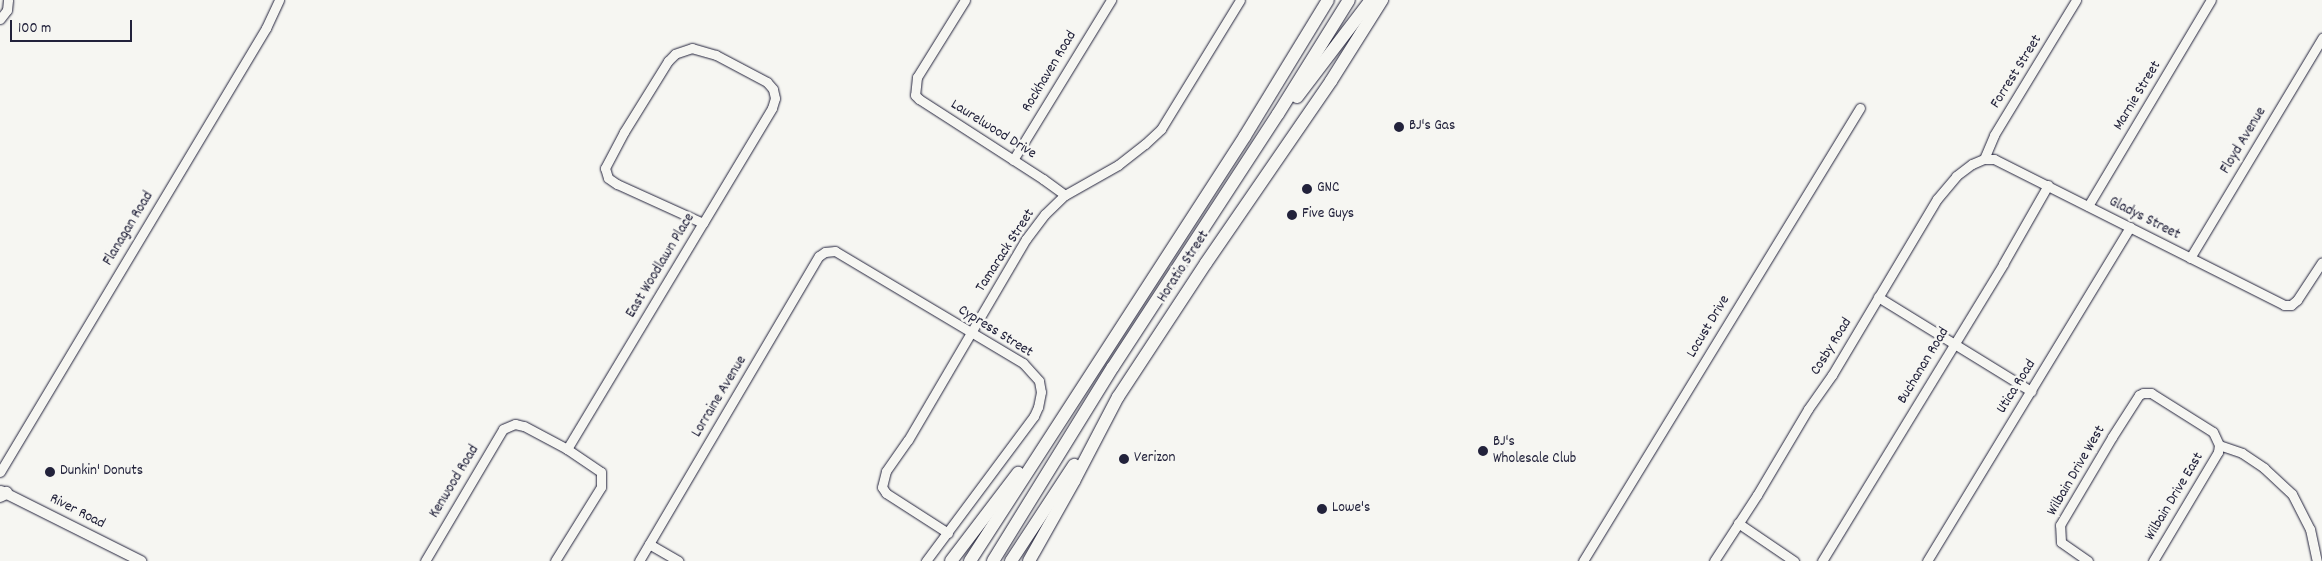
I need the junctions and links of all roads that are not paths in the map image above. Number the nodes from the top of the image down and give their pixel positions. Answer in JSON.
{"nodes":[{"id":1,"x":8,"y":0,"type":"edge"},
{"id":2,"x":279,"y":0,"type":"edge"},
{"id":3,"x":965,"y":0,"type":"edge"},
{"id":4,"x":1110,"y":0,"type":"edge"},
{"id":5,"x":1240,"y":0,"type":"edge"},
{"id":6,"x":1328,"y":0,"type":"edge"},
{"id":7,"x":1349,"y":0,"type":"edge"},
{"id":8,"x":1370,"y":0,"type":"edge"},
{"id":9,"x":1382,"y":0,"type":"edge"},
{"id":10,"x":2076,"y":0,"type":"edge"},
{"id":11,"x":2211,"y":0,"type":"edge"},
{"id":12,"x":0,"y":19,"type":"edge"},
{"id":13,"x":2322,"y":38,"type":"edge"},
{"id":14,"x":1860,"y":108,"type":"dead end"},
{"id":15,"x":1278,"y":114,"type":"junction"},
{"id":16,"x":1984,"y":159,"type":"junction"},
{"id":17,"x":1013,"y":160,"type":"junction"},
{"id":18,"x":2048,"y":185,"type":"junction"},
{"id":19,"x":1064,"y":195,"type":"junction"},
{"id":20,"x":2088,"y":206,"type":"junction"},
{"id":21,"x":703,"y":223,"type":"junction"},
{"id":22,"x":2130,"y":227,"type":"junction"},
{"id":23,"x":828,"y":251,"type":"joint"},
{"id":24,"x":2190,"y":258,"type":"junction"},
{"id":25,"x":2322,"y":262,"type":"edge"},
{"id":26,"x":1878,"y":297,"type":"junction"},
{"id":27,"x":971,"y":332,"type":"junction"},
{"id":28,"x":1954,"y":343,"type":"junction"},
{"id":29,"x":2031,"y":390,"type":"junction"},
{"id":30,"x":1060,"y":420,"type":"junction"},
{"id":31,"x":1099,"y":433,"type":"junction"},
{"id":32,"x":2219,"y":446,"type":"junction"},
{"id":33,"x":567,"y":449,"type":"junction"},
{"id":34,"x":0,"y":472,"type":"edge"},
{"id":35,"x":2,"y":493,"type":"edge"},
{"id":36,"x":1738,"y":524,"type":"junction"},
{"id":37,"x":948,"y":533,"type":"junction"},
{"id":38,"x":649,"y":544,"type":"junction"},
{"id":39,"x":141,"y":561,"type":"edge"},
{"id":40,"x":425,"y":561,"type":"edge"},
{"id":41,"x":555,"y":561,"type":"edge"},
{"id":42,"x":639,"y":561,"type":"edge"},
{"id":43,"x":678,"y":561,"type":"edge"},
{"id":44,"x":926,"y":561,"type":"edge"},
{"id":45,"x":952,"y":561,"type":"edge"},
{"id":46,"x":970,"y":561,"type":"edge"},
{"id":47,"x":993,"y":561,"type":"edge"},
{"id":48,"x":1012,"y":561,"type":"edge"},
{"id":49,"x":1029,"y":561,"type":"edge"},
{"id":50,"x":1582,"y":561,"type":"edge"},
{"id":51,"x":1714,"y":561,"type":"edge"},
{"id":52,"x":1794,"y":561,"type":"edge"},
{"id":53,"x":1822,"y":561,"type":"edge"},
{"id":54,"x":1927,"y":561,"type":"edge"},
{"id":55,"x":2088,"y":561,"type":"edge"},
{"id":56,"x":2153,"y":561,"type":"edge"},
{"id":57,"x":2317,"y":561,"type":"edge"}],
"edges":[{"from":1,"to":12,"type":"street"},
{"from":2,"to":34,"type":"street","name":"Flanagan Road"},
{"from":3,"to":17,"type":"street","name":"Laurelwood Drive"},
{"from":4,"to":17,"type":"street","name":"Rockhaven Road"},
{"from":5,"to":19,"type":"street","name":"Tamarack Street"},
{"from":6,"to":30,"type":"highway"},
{"from":7,"to":15,"type":"highway"},
{"from":8,"to":15,"type":"highway"},
{"from":9,"to":31,"type":"highway","name":"Horatio Street"},
{"from":10,"to":16,"type":"street","name":"Forrest Street"},
{"from":11,"to":20,"type":"street","name":"Marnie Street"},
{"from":13,"to":24,"type":"street","name":"Floyd Avenue"},
{"from":14,"to":50,"type":"street","name":"Locust Drive"},
{"from":15,"to":47,"type":"highway"},
{"from":16,"to":18,"type":"street","name":"Gladys Street"},
{"from":16,"to":26,"type":"street","name":"Cosby Road"},
{"from":17,"to":19,"type":"street","name":"Laurelwood Drive"},
{"from":18,"to":20,"type":"street","name":"Gladys Street"},
{"from":18,"to":28,"type":"street","name":"Buchanan Road"},
{"from":19,"to":27,"type":"street","name":"Tamarack Street"},
{"from":20,"to":22,"type":"street","name":"Gladys Street"},
{"from":21,"to":21,"type":"street","name":"East Woodlawn Place"},
{"from":21,"to":33,"type":"street","name":"East Woodlawn Place"},
{"from":22,"to":24,"type":"street","name":"Gladys Street"},
{"from":22,"to":29,"type":"street","name":"Utica Road"},
{"from":23,"to":27,"type":"street","name":"Cypress Street"},
{"from":23,"to":38,"type":"street","name":"Lorraine Avenue"},
{"from":24,"to":25,"type":"street","name":"Gladys Street"},
{"from":26,"to":28,"type":"street"},
{"from":26,"to":36,"type":"street","name":"Cosby Road"},
{"from":27,"to":37,"type":"street","name":"Tamarack Street"},
{"from":27,"to":37,"type":"street","name":"Cypress Street"},
{"from":28,"to":29,"type":"street"},
{"from":28,"to":53,"type":"street","name":"Buchanan Road"},
{"from":29,"to":54,"type":"street","name":"Utica Road"},
{"from":30,"to":45,"type":"highway"},
{"from":30,"to":46,"type":"highway"},
{"from":31,"to":48,"type":"highway"},
{"from":31,"to":49,"type":"highway","name":"Horatio Street"},
{"from":32,"to":55,"type":"street","name":"Wilbain Drive West"},
{"from":32,"to":56,"type":"street","name":"Wilbain Drive East"},
{"from":32,"to":57,"type":"street"},
{"from":33,"to":40,"type":"street","name":"Kenwood Road"},
{"from":33,"to":41,"type":"street"},
{"from":35,"to":39,"type":"main road","name":"River Road"},
{"from":36,"to":51,"type":"street","name":"Cosby Road"},
{"from":36,"to":52,"type":"street"},
{"from":37,"to":44,"type":"street","name":"Cypress Street"},
{"from":38,"to":42,"type":"street","name":"Lorraine Avenue"},
{"from":38,"to":43,"type":"street"}]}
